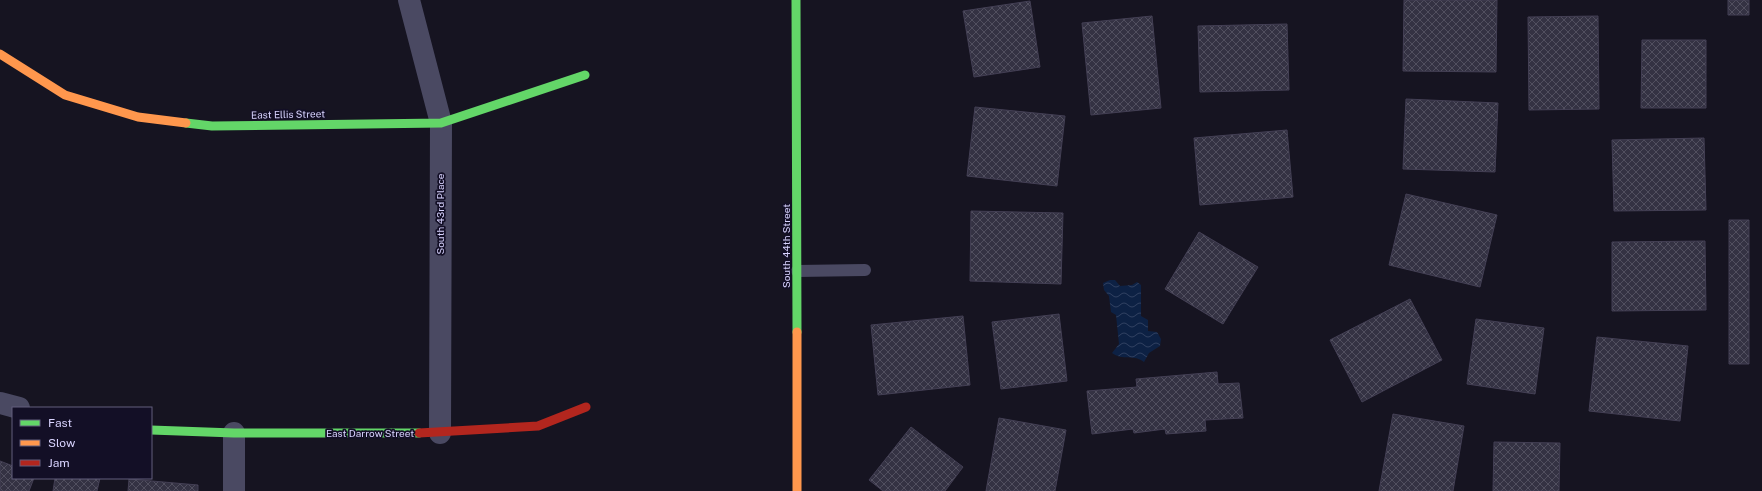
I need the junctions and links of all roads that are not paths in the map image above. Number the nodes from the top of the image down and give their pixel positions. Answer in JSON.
{"nodes":[{"id":1,"x":408,"y":0,"type":"edge"},
{"id":2,"x":796,"y":0,"type":"edge"},
{"id":3,"x":0,"y":54,"type":"edge"},
{"id":4,"x":585,"y":75,"type":"dead end"},
{"id":5,"x":441,"y":123,"type":"junction"},
{"id":6,"x":864,"y":270,"type":"dead end"},
{"id":7,"x":797,"y":271,"type":"junction"},
{"id":8,"x":0,"y":403,"type":"edge"},
{"id":9,"x":15,"y":407,"type":"edge"},
{"id":10,"x":586,"y":407,"type":"dead end"},
{"id":11,"x":152,"y":430,"type":"edge"},
{"id":12,"x":234,"y":433,"type":"junction"},
{"id":13,"x":440,"y":433,"type":"junction"},
{"id":14,"x":234,"y":491,"type":"edge"},
{"id":15,"x":797,"y":491,"type":"edge"}],
"edges":[{"from":1,"to":5,"type":"street","name":"South 43rd Place"},
{"from":2,"to":7,"type":"street","name":"South 44th Street"},
{"from":3,"to":5,"type":"street","name":"East Ellis Street"},
{"from":4,"to":5,"type":"street","name":"East Ellis Street"},
{"from":5,"to":13,"type":"street","name":"South 43rd Place"},
{"from":6,"to":7,"type":"lane"},
{"from":7,"to":15,"type":"street","name":"South 44th Street"},
{"from":8,"to":9,"type":"street"},
{"from":10,"to":13,"type":"street","name":"East Darrow Street"},
{"from":11,"to":12,"type":"street","name":"East Darrow Street"},
{"from":12,"to":13,"type":"street","name":"East Darrow Street"},
{"from":12,"to":14,"type":"street"}]}
